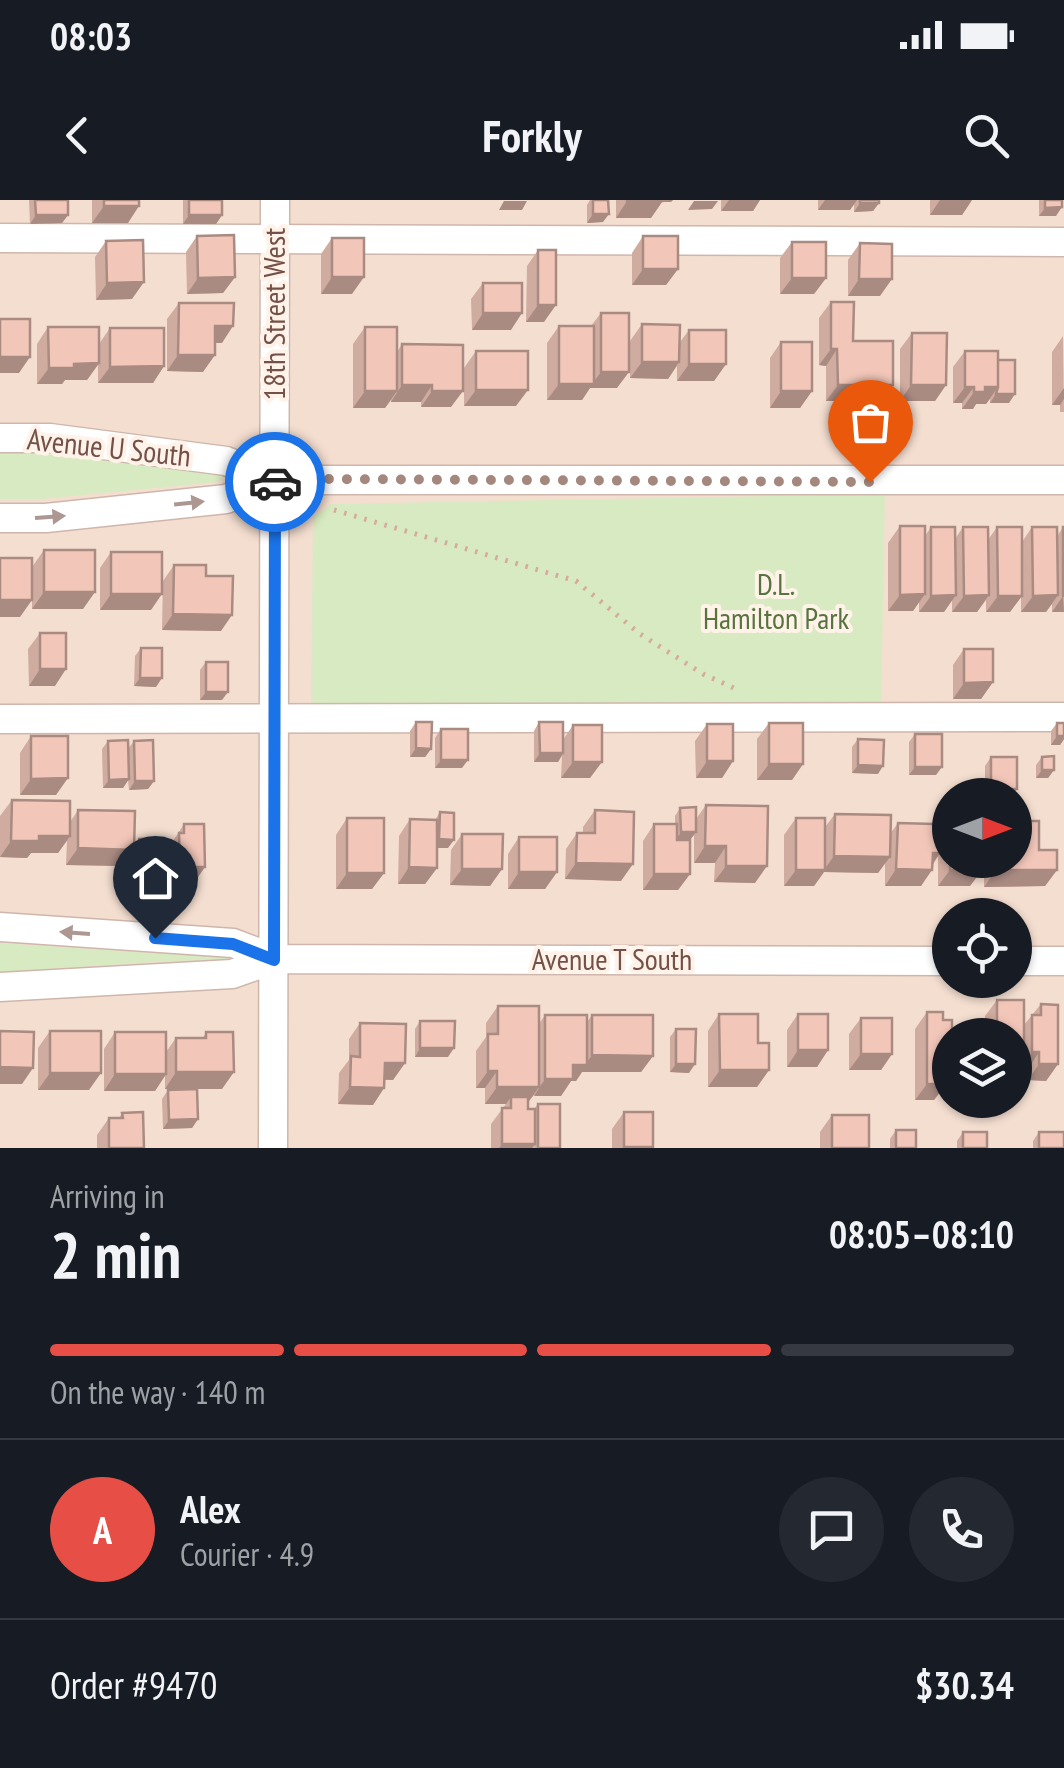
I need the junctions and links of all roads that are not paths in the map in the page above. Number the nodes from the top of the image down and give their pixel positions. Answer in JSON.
{"nodes":[{"id":1,"x":274,"y":200,"type":"edge"},
{"id":2,"x":0,"y":238,"type":"edge"},
{"id":3,"x":274,"y":239,"type":"junction"},
{"id":4,"x":1064,"y":242,"type":"edge"},
{"id":5,"x":0,"y":438,"type":"edge"},
{"id":6,"x":274,"y":480,"type":"junction"},
{"id":7,"x":1064,"y":480,"type":"edge"},
{"id":8,"x":0,"y":518,"type":"edge"},
{"id":9,"x":1064,"y":717,"type":"edge"},
{"id":10,"x":0,"y":719,"type":"edge"},
{"id":11,"x":275,"y":719,"type":"junction"},
{"id":12,"x":0,"y":928,"type":"edge"},
{"id":13,"x":274,"y":960,"type":"junction"},
{"id":14,"x":932,"y":961,"type":"edge"},
{"id":15,"x":1032,"y":961,"type":"edge"},
{"id":16,"x":1064,"y":961,"type":"edge"},
{"id":17,"x":0,"y":988,"type":"edge"},
{"id":18,"x":272,"y":1148,"type":"edge"}],
"edges":[{"from":1,"to":3,"type":"street","name":"18th Street West"},
{"from":2,"to":3,"type":"street"},
{"from":3,"to":4,"type":"street"},
{"from":3,"to":6,"type":"street","name":"18th Street West"},
{"from":5,"to":6,"type":"street","name":"Avenue U South"},
{"from":6,"to":7,"type":"street","name":"Avenue U South"},
{"from":8,"to":6,"type":"street","name":"Avenue U South","one_way":true},
{"from":6,"to":11,"type":"street","name":"18th Street West"},
{"from":9,"to":11,"type":"street"},
{"from":10,"to":11,"type":"street"},
{"from":11,"to":13,"type":"street","name":"18th Street West"},
{"from":13,"to":12,"type":"street","name":"Avenue T South","one_way":true},
{"from":13,"to":14,"type":"street","name":"Avenue T South"},
{"from":13,"to":17,"type":"street","name":"Avenue T South"},
{"from":13,"to":18,"type":"street","name":"18th Street West"},
{"from":15,"to":16,"type":"street"}]}
